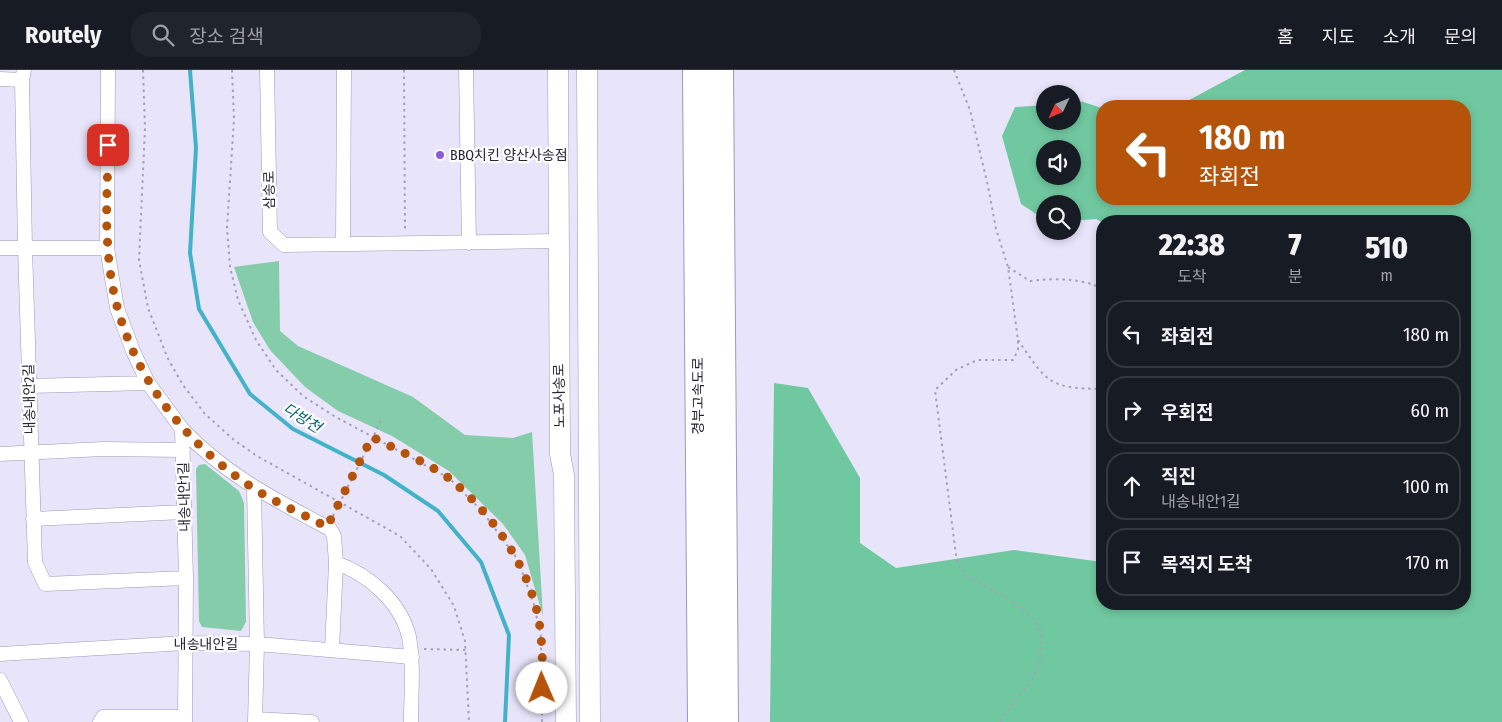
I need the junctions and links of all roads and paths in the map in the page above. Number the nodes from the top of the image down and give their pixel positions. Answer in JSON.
{"nodes":[{"id":1,"x":108,"y":70,"type":"edge"},
{"id":2,"x":143,"y":70,"type":"edge"},
{"id":3,"x":232,"y":70,"type":"edge"},
{"id":4,"x":267,"y":70,"type":"edge"},
{"id":5,"x":344,"y":70,"type":"edge"},
{"id":6,"x":404,"y":70,"type":"edge"},
{"id":7,"x":466,"y":70,"type":"edge"},
{"id":8,"x":558,"y":70,"type":"edge"},
{"id":9,"x":586,"y":70,"type":"edge"},
{"id":10,"x":696,"y":70,"type":"edge"},
{"id":11,"x":720,"y":70,"type":"edge"},
{"id":12,"x":954,"y":70,"type":"edge"},
{"id":13,"x":23,"y":75,"type":"edge"},
{"id":14,"x":0,"y":79,"type":"edge"},
{"id":15,"x":557,"y":242,"type":"junction"},
{"id":16,"x":469,"y":243,"type":"junction"},
{"id":17,"x":343,"y":244,"type":"junction"},
{"id":18,"x":405,"y":244,"type":"junction"},
{"id":19,"x":0,"y":248,"type":"edge"},
{"id":20,"x":24,"y":248,"type":"junction"},
{"id":21,"x":108,"y":248,"type":"junction"},
{"id":22,"x":1008,"y":267,"type":"junction"},
{"id":23,"x":1096,"y":285,"type":"edge"},
{"id":24,"x":1018,"y":340,"type":"junction"},
{"id":25,"x":148,"y":383,"type":"junction"},
{"id":26,"x":29,"y":386,"type":"junction"},
{"id":27,"x":1096,"y":389,"type":"edge"},
{"id":28,"x":380,"y":421,"type":"dead end"},
{"id":29,"x":182,"y":429,"type":"junction"},
{"id":30,"x":372,"y":437,"type":"junction"},
{"id":31,"x":183,"y":450,"type":"junction"},
{"id":32,"x":30,"y":452,"type":"junction"},
{"id":33,"x":0,"y":454,"type":"edge"},
{"id":34,"x":254,"y":488,"type":"junction"},
{"id":35,"x":340,"y":502,"type":"junction"},
{"id":36,"x":184,"y":512,"type":"junction"},
{"id":37,"x":33,"y":519,"type":"junction"},
{"id":38,"x":327,"y":527,"type":"junction"},
{"id":39,"x":336,"y":563,"type":"junction"},
{"id":40,"x":186,"y":578,"type":"junction"},
{"id":41,"x":185,"y":643,"type":"junction"},
{"id":42,"x":257,"y":644,"type":"junction"},
{"id":43,"x":332,"y":650,"type":"junction"},
{"id":44,"x":467,"y":650,"type":"junction"},
{"id":45,"x":411,"y":653,"type":"junction"},
{"id":46,"x":0,"y":654,"type":"edge"},
{"id":47,"x":0,"y":680,"type":"edge"},
{"id":48,"x":185,"y":720,"type":"edge"},
{"id":49,"x":255,"y":720,"type":"edge"},
{"id":50,"x":21,"y":722,"type":"edge"},
{"id":51,"x":100,"y":722,"type":"edge"},
{"id":52,"x":312,"y":722,"type":"edge"},
{"id":53,"x":411,"y":722,"type":"edge"},
{"id":54,"x":469,"y":722,"type":"edge"},
{"id":55,"x":542,"y":722,"type":"edge"},
{"id":56,"x":566,"y":722,"type":"edge"},
{"id":57,"x":590,"y":722,"type":"edge"},
{"id":58,"x":701,"y":722,"type":"edge"},
{"id":59,"x":725,"y":722,"type":"edge"},
{"id":60,"x":1002,"y":722,"type":"edge"}],
"edges":[{"from":1,"to":21,"type":"street"},
{"from":2,"to":35,"type":"path"},
{"from":3,"to":30,"type":"path"},
{"from":4,"to":17,"type":"street","name":"삼송로"},
{"from":5,"to":17,"type":"street"},
{"from":6,"to":18,"type":"path"},
{"from":7,"to":16,"type":"street"},
{"from":8,"to":15,"type":"main road","name":"노포사송로"},
{"from":9,"to":57,"type":"main road"},
{"from":10,"to":58,"type":"highway","name":"경부고속도로"},
{"from":11,"to":59,"type":"highway","name":"경부고속도로"},
{"from":12,"to":22,"type":"path"},
{"from":13,"to":14,"type":"street"},
{"from":13,"to":20,"type":"street","name":"내송내안2길"},
{"from":15,"to":16,"type":"street","name":"삼송로"},
{"from":15,"to":56,"type":"main road","name":"노포사송로"},
{"from":16,"to":18,"type":"street","name":"삼송로"},
{"from":17,"to":18,"type":"street","name":"삼송로"},
{"from":19,"to":20,"type":"street"},
{"from":20,"to":21,"type":"street"},
{"from":20,"to":26,"type":"street","name":"내송내안2길"},
{"from":21,"to":25,"type":"street"},
{"from":22,"to":23,"type":"path"},
{"from":22,"to":24,"type":"path"},
{"from":24,"to":27,"type":"path"},
{"from":24,"to":60,"type":"path"},
{"from":25,"to":26,"type":"street"},
{"from":25,"to":29,"type":"street"},
{"from":26,"to":32,"type":"street","name":"내송내안2길"},
{"from":28,"to":30,"type":"path"},
{"from":29,"to":31,"type":"street","name":"내송내안1길"},
{"from":29,"to":34,"type":"street"},
{"from":30,"to":35,"type":"path"},
{"from":30,"to":55,"type":"path"},
{"from":31,"to":32,"type":"street"},
{"from":31,"to":36,"type":"street","name":"내송내안1길"},
{"from":32,"to":33,"type":"street"},
{"from":32,"to":37,"type":"street","name":"내송내안2길"},
{"from":34,"to":38,"type":"street"},
{"from":34,"to":42,"type":"street"},
{"from":35,"to":38,"type":"path"},
{"from":35,"to":44,"type":"path"},
{"from":36,"to":37,"type":"street"},
{"from":36,"to":40,"type":"street","name":"내송내안1길"},
{"from":37,"to":40,"type":"street","name":"내송내안2길"},
{"from":38,"to":39,"type":"street"},
{"from":39,"to":43,"type":"street"},
{"from":39,"to":45,"type":"street"},
{"from":40,"to":41,"type":"street","name":"내송내안1길"},
{"from":41,"to":42,"type":"street","name":"내송내안길"},
{"from":41,"to":46,"type":"street","name":"내송내안길"},
{"from":41,"to":48,"type":"street","name":"내송내안1길"},
{"from":42,"to":43,"type":"street","name":"내송내안길"},
{"from":42,"to":49,"type":"street"},
{"from":43,"to":45,"type":"street","name":"내송내안길"},
{"from":44,"to":45,"type":"path"},
{"from":44,"to":54,"type":"path"},
{"from":45,"to":53,"type":"street"},
{"from":47,"to":50,"type":"street"},
{"from":48,"to":51,"type":"street"},
{"from":49,"to":52,"type":"street"}]}
